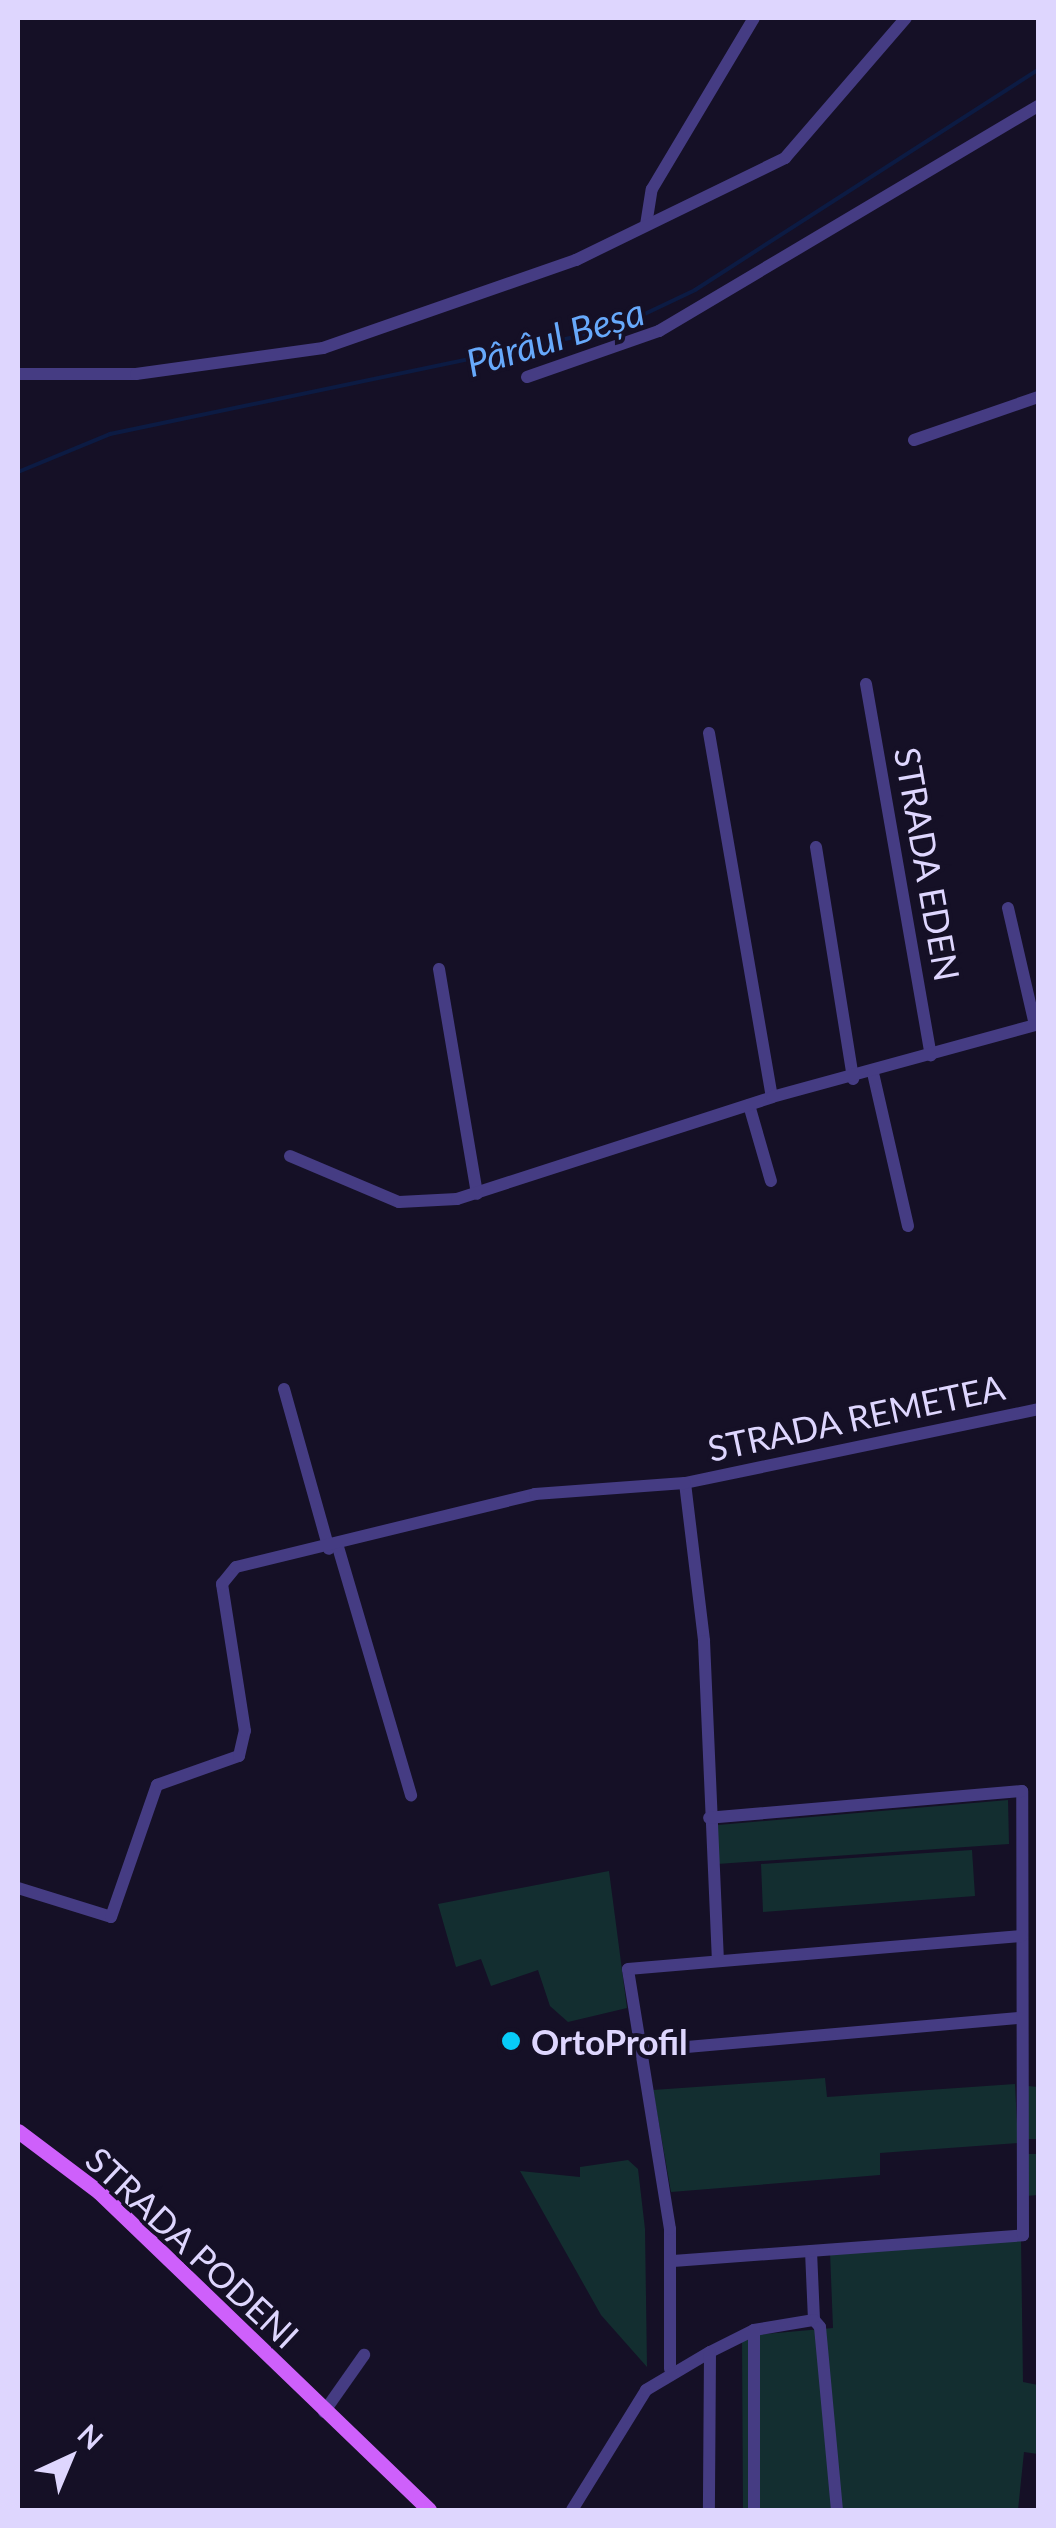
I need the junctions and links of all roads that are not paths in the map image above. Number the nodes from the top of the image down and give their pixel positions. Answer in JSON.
{"nodes":[{"id":1,"x":754,"y":18,"type":"edge"},
{"id":2,"x":906,"y":18,"type":"edge"},
{"id":3,"x":1038,"y":106,"type":"edge"},
{"id":4,"x":646,"y":225,"type":"junction"},
{"id":5,"x":18,"y":374,"type":"edge"},
{"id":6,"x":526,"y":377,"type":"dead end"},
{"id":7,"x":1038,"y":397,"type":"edge"},
{"id":8,"x":914,"y":440,"type":"dead end"},
{"id":9,"x":866,"y":684,"type":"dead end"},
{"id":10,"x":709,"y":733,"type":"dead end"},
{"id":11,"x":816,"y":847,"type":"dead end"},
{"id":12,"x":1008,"y":908,"type":"dead end"},
{"id":13,"x":439,"y":969,"type":"dead end"},
{"id":14,"x":1037,"y":1024,"type":"edge"},
{"id":15,"x":931,"y":1055,"type":"junction"},
{"id":16,"x":873,"y":1072,"type":"junction"},
{"id":17,"x":853,"y":1078,"type":"junction"},
{"id":18,"x":772,"y":1097,"type":"junction"},
{"id":19,"x":749,"y":1104,"type":"junction"},
{"id":20,"x":290,"y":1156,"type":"dead end"},
{"id":21,"x":772,"y":1181,"type":"dead end"},
{"id":22,"x":477,"y":1194,"type":"junction"},
{"id":23,"x":908,"y":1226,"type":"dead end"},
{"id":24,"x":284,"y":1389,"type":"dead end"},
{"id":25,"x":1038,"y":1409,"type":"edge"},
{"id":26,"x":685,"y":1483,"type":"junction"},
{"id":27,"x":333,"y":1548,"type":"junction"},
{"id":28,"x":411,"y":1795,"type":"dead end"},
{"id":29,"x":709,"y":1818,"type":"junction"},
{"id":30,"x":18,"y":1888,"type":"edge"},
{"id":31,"x":1022,"y":1936,"type":"junction"},
{"id":32,"x":718,"y":1959,"type":"junction"},
{"id":33,"x":1022,"y":2018,"type":"junction"},
{"id":34,"x":641,"y":2051,"type":"junction"},
{"id":35,"x":18,"y":2130,"type":"edge"},
{"id":36,"x":1038,"y":2149,"type":"edge"},
{"id":37,"x":1022,"y":2150,"type":"junction"},
{"id":38,"x":812,"y":2251,"type":"junction"},
{"id":39,"x":673,"y":2261,"type":"junction"},
{"id":40,"x":814,"y":2320,"type":"junction"},
{"id":41,"x":754,"y":2330,"type":"junction"},
{"id":42,"x":710,"y":2352,"type":"junction"},
{"id":43,"x":364,"y":2354,"type":"dead end"},
{"id":44,"x":670,"y":2369,"type":"junction"},
{"id":45,"x":324,"y":2412,"type":"junction"},
{"id":46,"x":429,"y":2510,"type":"edge"},
{"id":47,"x":572,"y":2510,"type":"edge"},
{"id":48,"x":709,"y":2510,"type":"edge"},
{"id":49,"x":754,"y":2510,"type":"edge"},
{"id":50,"x":838,"y":2510,"type":"edge"}],
"edges":[{"from":1,"to":4,"type":"street"},
{"from":2,"to":4,"type":"street"},
{"from":3,"to":6,"type":"street"},
{"from":4,"to":5,"type":"street"},
{"from":7,"to":8,"type":"street"},
{"from":9,"to":15,"type":"street","name":"STRADA EDEN"},
{"from":10,"to":18,"type":"street"},
{"from":11,"to":17,"type":"street"},
{"from":12,"to":14,"type":"street","name":"STRADA EDEN"},
{"from":13,"to":22,"type":"street"},
{"from":14,"to":15,"type":"street","name":"STRADA EDEN"},
{"from":15,"to":16,"type":"street","name":"STRADA EDEN"},
{"from":16,"to":17,"type":"street","name":"STRADA EDEN"},
{"from":16,"to":23,"type":"street"},
{"from":17,"to":18,"type":"street","name":"STRADA EDEN"},
{"from":18,"to":19,"type":"street","name":"STRADA EDEN"},
{"from":19,"to":21,"type":"street"},
{"from":19,"to":22,"type":"street","name":"STRADA EDEN"},
{"from":20,"to":22,"type":"street","name":"STRADA EDEN"},
{"from":24,"to":27,"type":"street"},
{"from":25,"to":26,"type":"street","name":"STRADA REMETEA"},
{"from":26,"to":27,"type":"street","name":"STRADA REMETEA"},
{"from":26,"to":29,"type":"street"},
{"from":27,"to":28,"type":"street"},
{"from":27,"to":30,"type":"street","name":"STRADA REMETEA"},
{"from":29,"to":31,"type":"street"},
{"from":29,"to":32,"type":"street"},
{"from":31,"to":32,"type":"street"},
{"from":31,"to":33,"type":"street"},
{"from":32,"to":34,"type":"street"},
{"from":33,"to":34,"type":"street"},
{"from":33,"to":37,"type":"street"},
{"from":34,"to":39,"type":"street"},
{"from":35,"to":45,"type":"main road","name":"STRADA PODENI"},
{"from":36,"to":37,"type":"street"},
{"from":37,"to":38,"type":"street"},
{"from":38,"to":39,"type":"street"},
{"from":38,"to":40,"type":"street"},
{"from":39,"to":44,"type":"street"},
{"from":40,"to":41,"type":"street"},
{"from":40,"to":50,"type":"street"},
{"from":41,"to":42,"type":"street"},
{"from":41,"to":49,"type":"street"},
{"from":42,"to":44,"type":"street"},
{"from":42,"to":48,"type":"street"},
{"from":43,"to":45,"type":"street"},
{"from":44,"to":47,"type":"street"},
{"from":45,"to":46,"type":"main road","name":"STRADA PODENI"}]}
